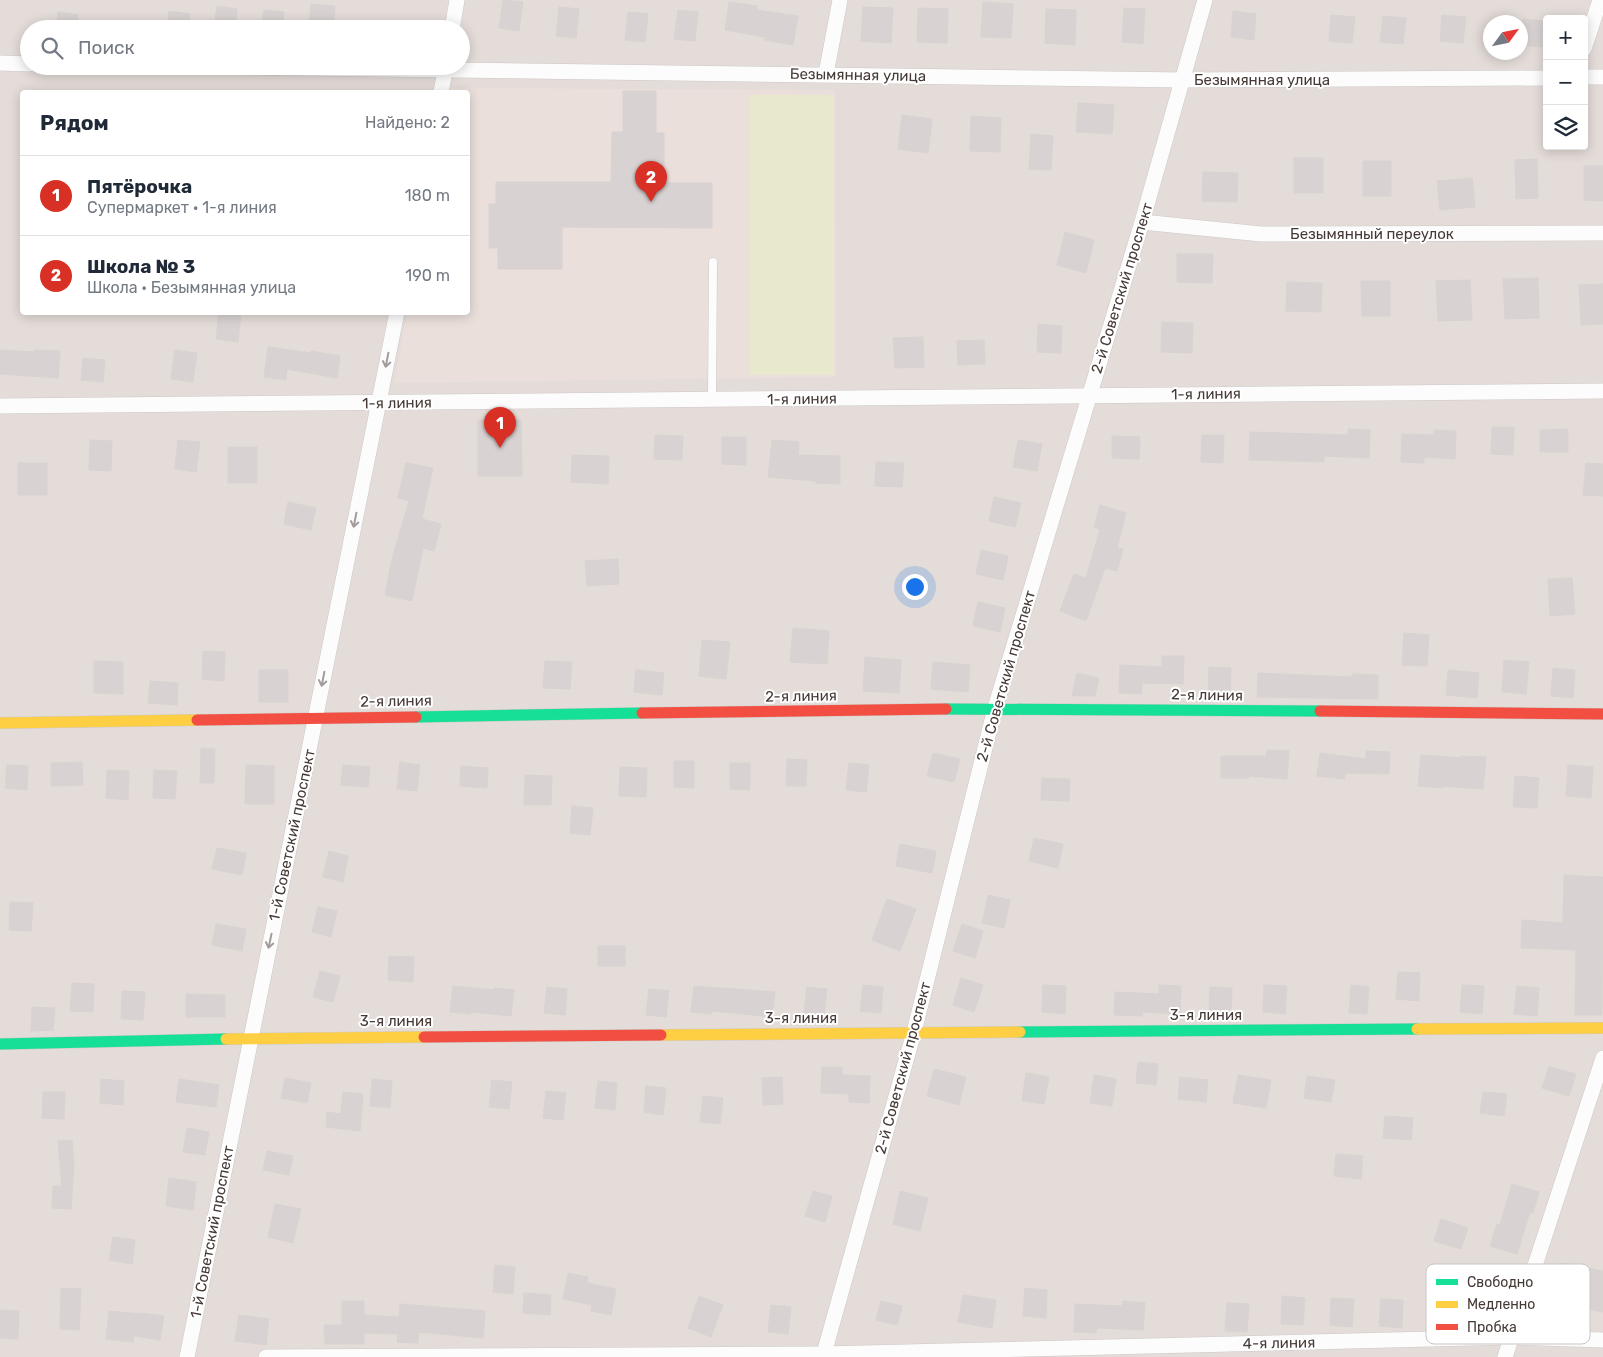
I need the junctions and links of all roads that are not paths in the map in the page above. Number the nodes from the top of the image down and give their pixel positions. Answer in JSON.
{"nodes":[{"id":1,"x":457,"y":0,"type":"edge"},
{"id":2,"x":840,"y":0,"type":"edge"},
{"id":3,"x":1205,"y":0,"type":"edge"},
{"id":4,"x":1600,"y":0,"type":"edge"},
{"id":5,"x":454,"y":20,"type":"edge"},
{"id":6,"x":1588,"y":37,"type":"edge"},
{"id":7,"x":0,"y":63,"type":"edge"},
{"id":8,"x":20,"y":64,"type":"edge"},
{"id":9,"x":470,"y":69,"type":"edge"},
{"id":10,"x":826,"y":74,"type":"junction"},
{"id":11,"x":444,"y":75,"type":"edge"},
{"id":12,"x":1588,"y":77,"type":"edge"},
{"id":13,"x":1543,"y":78,"type":"edge"},
{"id":14,"x":1603,"y":78,"type":"edge"},
{"id":15,"x":1183,"y":80,"type":"junction"},
{"id":16,"x":441,"y":90,"type":"edge"},
{"id":17,"x":1142,"y":222,"type":"junction"},
{"id":18,"x":1603,"y":233,"type":"edge"},
{"id":19,"x":713,"y":262,"type":"dead end"},
{"id":20,"x":396,"y":315,"type":"edge"},
{"id":21,"x":1603,"y":390,"type":"edge"},
{"id":22,"x":1089,"y":395,"type":"junction"},
{"id":23,"x":712,"y":400,"type":"junction"},
{"id":24,"x":379,"y":403,"type":"junction"},
{"id":25,"x":0,"y":406,"type":"edge"},
{"id":26,"x":996,"y":708,"type":"junction"},
{"id":27,"x":1603,"y":714,"type":"edge"},
{"id":28,"x":316,"y":717,"type":"junction"},
{"id":29,"x":0,"y":723,"type":"edge"},
{"id":30,"x":1603,"y":1028,"type":"edge"},
{"id":31,"x":914,"y":1032,"type":"junction"},
{"id":32,"x":250,"y":1038,"type":"junction"},
{"id":33,"x":0,"y":1044,"type":"edge"},
{"id":34,"x":1603,"y":1058,"type":"edge"},
{"id":35,"x":1536,"y":1264,"type":"edge"},
{"id":36,"x":1426,"y":1339,"type":"edge"},
{"id":37,"x":1590,"y":1340,"type":"edge"},
{"id":38,"x":1603,"y":1340,"type":"edge"},
{"id":39,"x":1510,"y":1344,"type":"edge"},
{"id":40,"x":824,"y":1355,"type":"edge"},
{"id":41,"x":187,"y":1357,"type":"edge"},
{"id":42,"x":266,"y":1357,"type":"edge"},
{"id":43,"x":1505,"y":1357,"type":"edge"}],
"edges":[{"from":1,"to":5,"type":"street"},
{"from":2,"to":10,"type":"street"},
{"from":3,"to":15,"type":"street","name":"2-й Советский проспект"},
{"from":4,"to":6,"type":"street"},
{"from":7,"to":8,"type":"street"},
{"from":9,"to":10,"type":"street","name":"Безымянная улица"},
{"from":10,"to":15,"type":"street","name":"Безымянная улица"},
{"from":11,"to":16,"type":"street"},
{"from":12,"to":14,"type":"street"},
{"from":13,"to":15,"type":"street","name":"Безымянная улица"},
{"from":15,"to":17,"type":"street","name":"2-й Советский проспект"},
{"from":17,"to":18,"type":"street","name":"Безымянный переулок"},
{"from":17,"to":22,"type":"street","name":"2-й Советский проспект"},
{"from":19,"to":23,"type":"lane"},
{"from":20,"to":24,"type":"street","name":"1-й Советский проспект","one_way":true},
{"from":21,"to":22,"type":"street","name":"1-я линия"},
{"from":22,"to":23,"type":"street","name":"1-я линия"},
{"from":22,"to":26,"type":"street","name":"2-й Советский проспект"},
{"from":23,"to":24,"type":"street","name":"1-я линия"},
{"from":24,"to":25,"type":"street","name":"1-я линия"},
{"from":24,"to":28,"type":"street","name":"1-й Советский проспект","one_way":true},
{"from":26,"to":27,"type":"street","name":"2-я линия"},
{"from":26,"to":28,"type":"street","name":"2-я линия"},
{"from":26,"to":31,"type":"street","name":"2-й Советский проспект"},
{"from":28,"to":29,"type":"street","name":"2-я линия"},
{"from":28,"to":32,"type":"street","name":"1-й Советский проспект","one_way":true},
{"from":30,"to":31,"type":"street","name":"3-я линия"},
{"from":31,"to":32,"type":"street","name":"3-я линия"},
{"from":31,"to":40,"type":"street","name":"2-й Советский проспект"},
{"from":32,"to":33,"type":"street","name":"3-я линия"},
{"from":32,"to":41,"type":"street","name":"1-й Советский проспект"},
{"from":34,"to":35,"type":"street"},
{"from":36,"to":40,"type":"street","name":"4-я линия"},
{"from":37,"to":38,"type":"street","name":"4-я линия"},
{"from":39,"to":43,"type":"street"},
{"from":40,"to":42,"type":"street","name":"4-я линия"}]}
